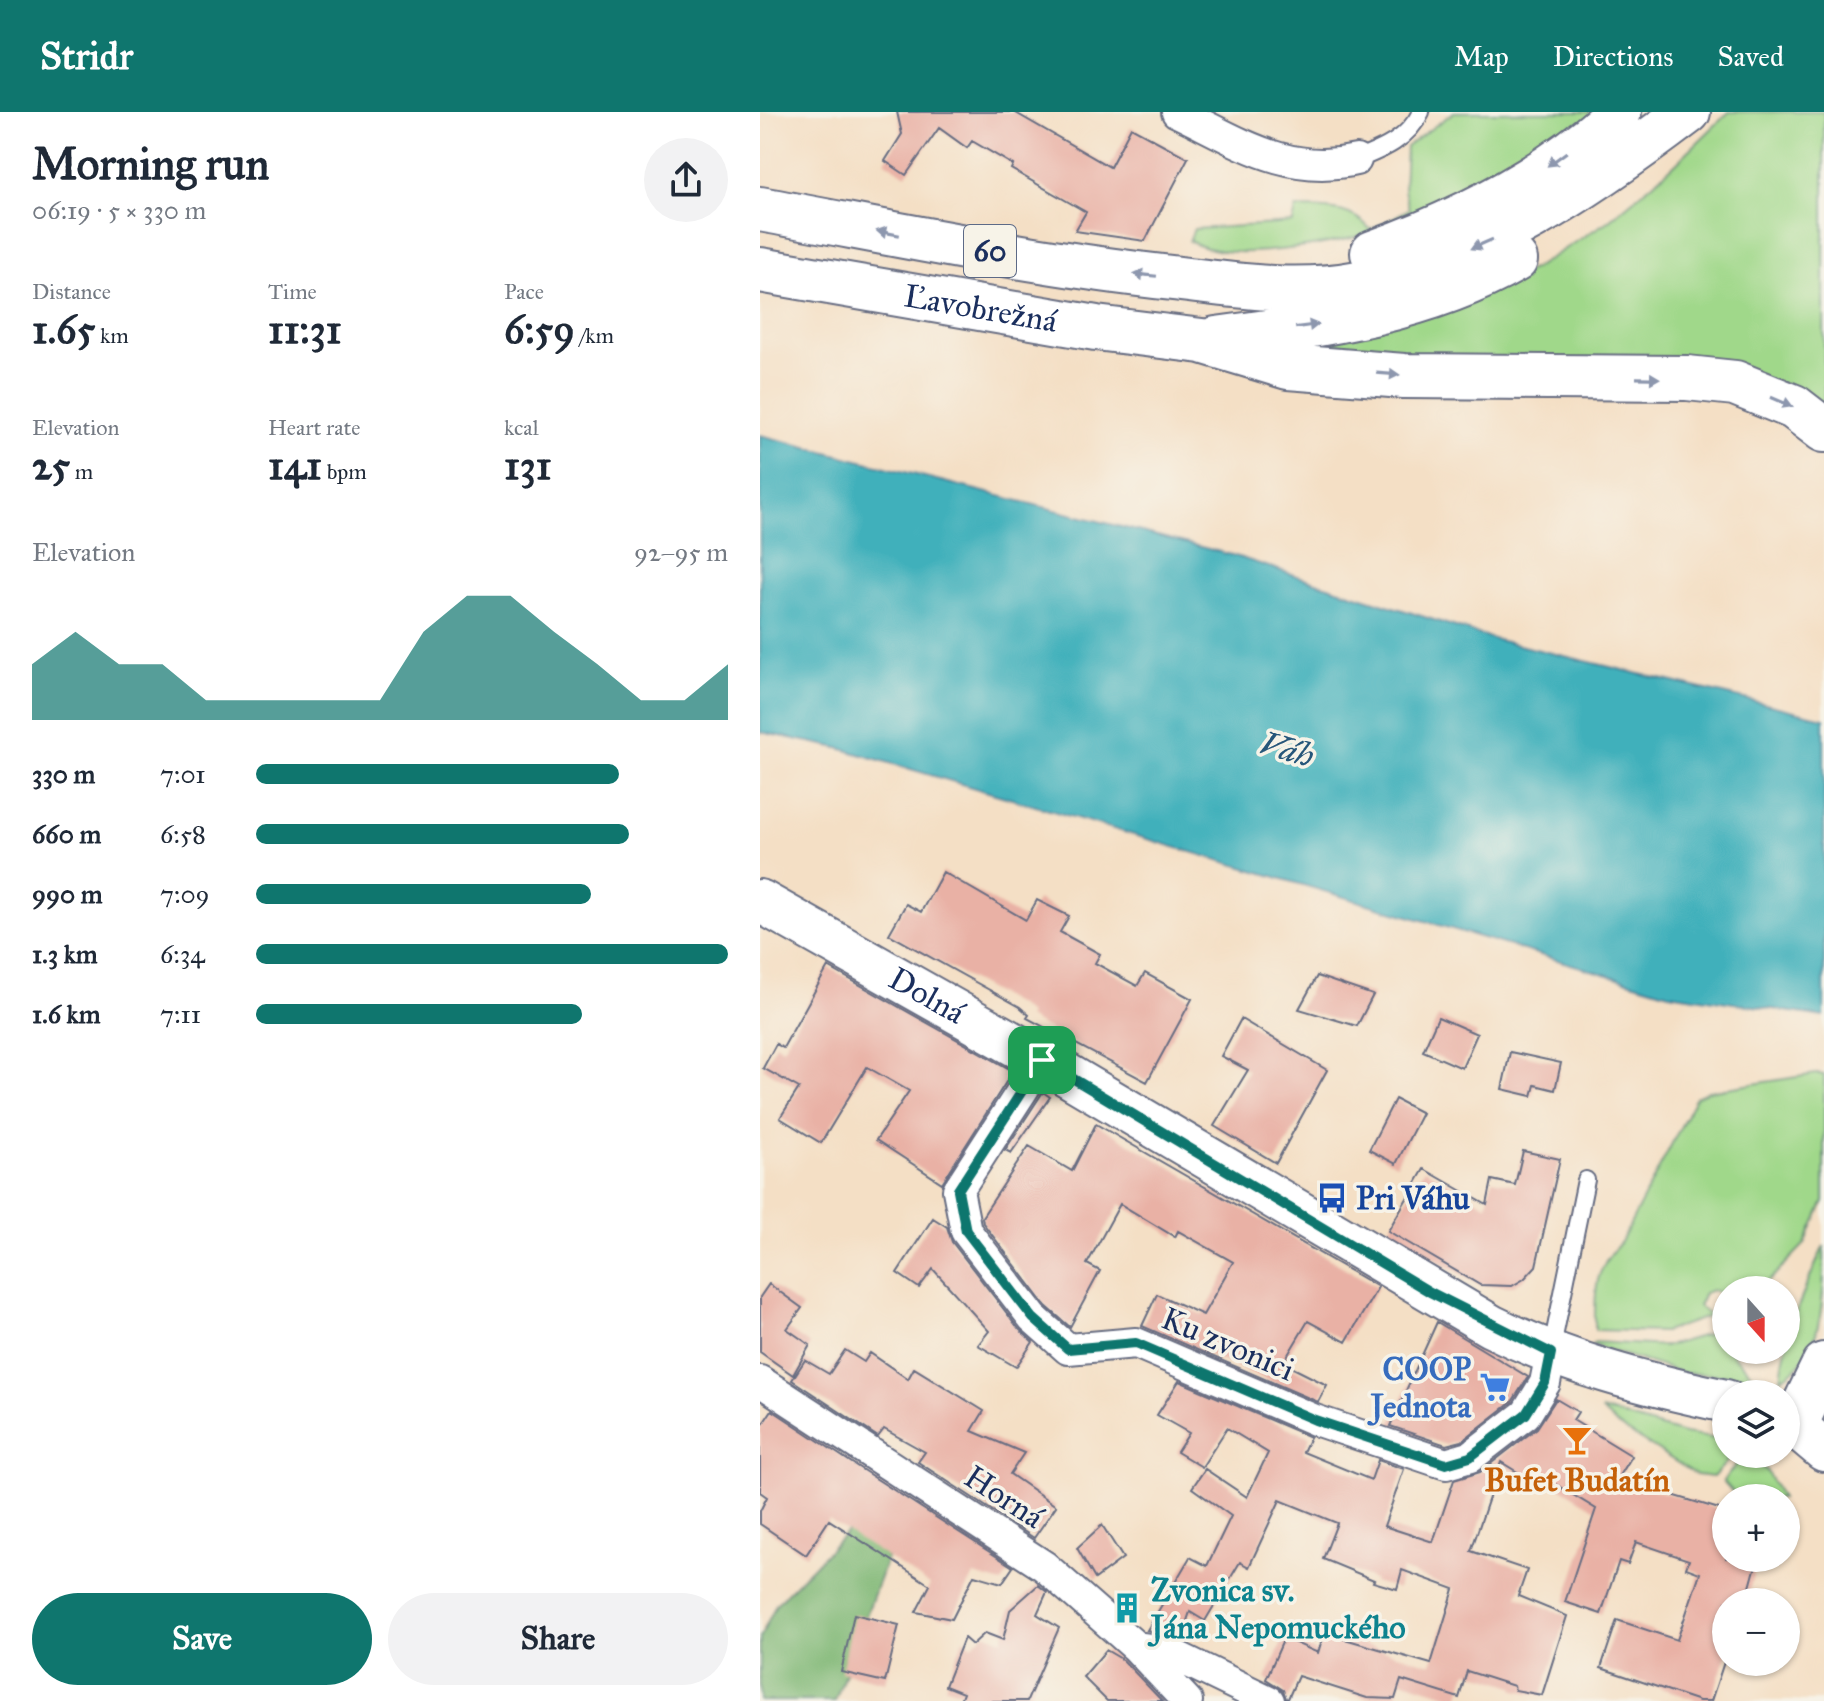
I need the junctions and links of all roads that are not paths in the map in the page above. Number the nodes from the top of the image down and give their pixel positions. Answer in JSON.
{"nodes":[{"id":1,"x":1177,"y":112,"type":"edge"},
{"id":2,"x":1421,"y":112,"type":"edge"},
{"id":3,"x":1619,"y":112,"type":"edge"},
{"id":4,"x":1688,"y":112,"type":"edge"},
{"id":5,"x":1704,"y":112,"type":"edge"},
{"id":6,"x":1356,"y":160,"type":"joint"},
{"id":7,"x":760,"y":209,"type":"edge"},
{"id":8,"x":760,"y":270,"type":"edge"},
{"id":9,"x":1222,"y":283,"type":"junction"},
{"id":10,"x":1202,"y":341,"type":"junction"},
{"id":11,"x":1824,"y":430,"type":"edge"},
{"id":12,"x":760,"y":901,"type":"edge"},
{"id":13,"x":1042,"y":1060,"type":"junction"},
{"id":14,"x":1586,"y":1180,"type":"dead end"},
{"id":15,"x":1551,"y":1353,"type":"junction"},
{"id":16,"x":1824,"y":1365,"type":"edge"},
{"id":17,"x":760,"y":1381,"type":"edge"},
{"id":18,"x":1712,"y":1398,"type":"edge"},
{"id":19,"x":1802,"y":1430,"type":"edge"},
{"id":20,"x":1136,"y":1647,"type":"junction"},
{"id":21,"x":1187,"y":1701,"type":"edge"},
{"id":22,"x":1269,"y":1701,"type":"edge"}],
"edges":[{"from":1,"to":6,"type":"street"},
{"from":2,"to":6,"type":"lane"},
{"from":3,"to":9,"type":"main road","one_way":true},
{"from":4,"to":9,"type":"main road","one_way":true},
{"from":10,"to":5,"type":"main road","one_way":true},
{"from":9,"to":7,"type":"main road","name":"Ľavobrežná","number":"60","one_way":true},
{"from":8,"to":10,"type":"main road","name":"Ľavobrežná","number":"60"},
{"from":10,"to":11,"type":"main road","one_way":true},
{"from":12,"to":13,"type":"main road","name":"Dolná"},
{"from":13,"to":15,"type":"main road","name":"Dolná"},
{"from":13,"to":15,"type":"street","name":"Ku zvonici"},
{"from":14,"to":15,"type":"lane"},
{"from":15,"to":18,"type":"main road","name":"Dolná"},
{"from":16,"to":19,"type":"main road"},
{"from":17,"to":20,"type":"street","name":"Horná"},
{"from":20,"to":21,"type":"street","name":"Horná"},
{"from":20,"to":22,"type":"street"}]}
